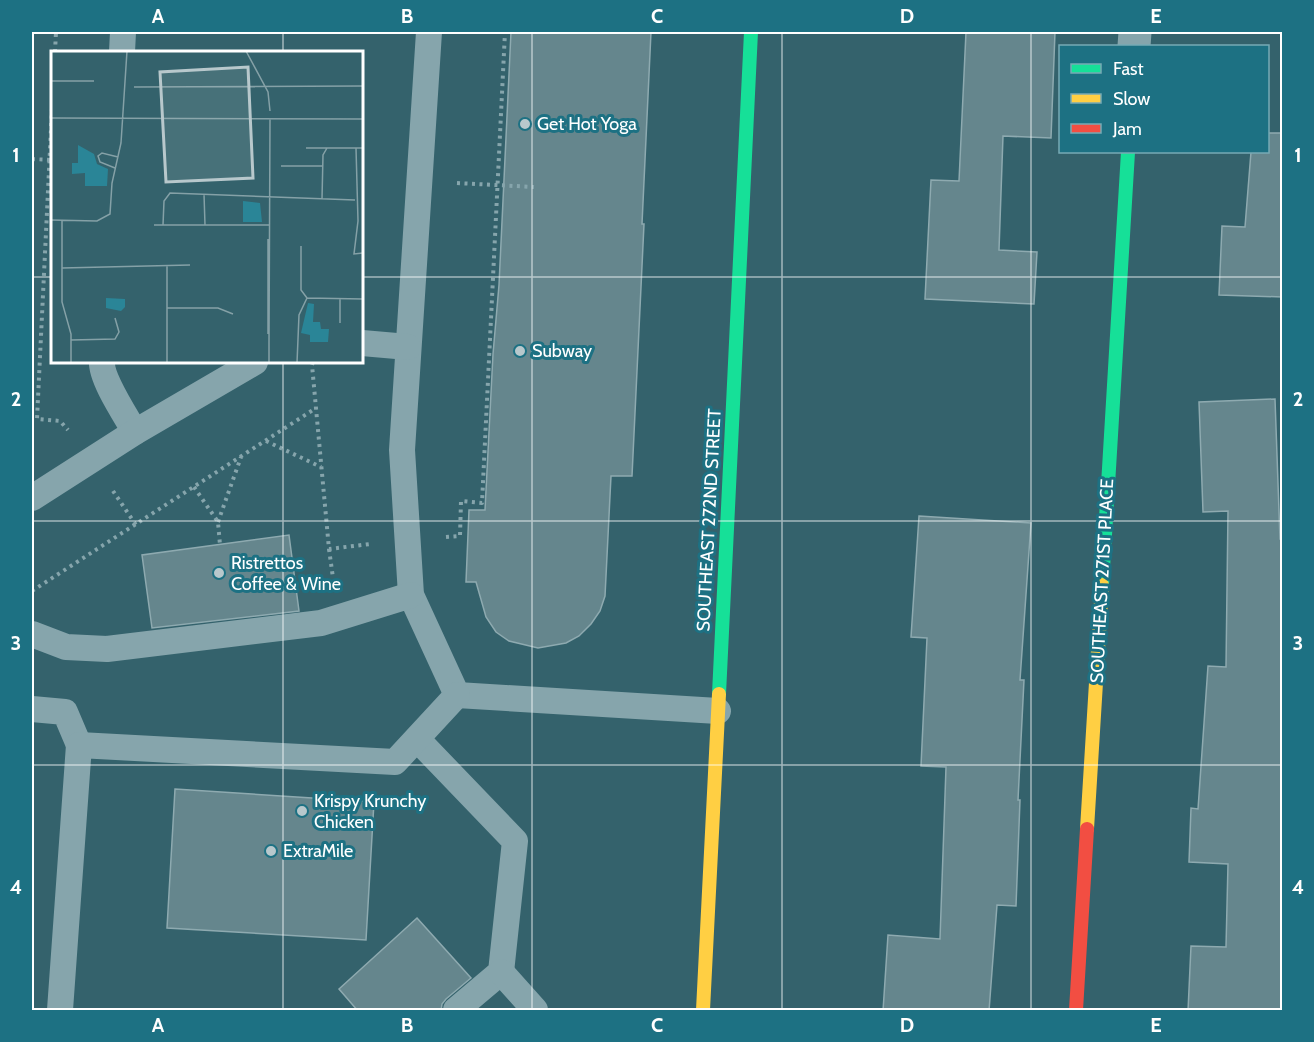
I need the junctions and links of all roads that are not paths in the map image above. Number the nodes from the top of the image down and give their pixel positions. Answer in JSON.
{"nodes":[{"id":1,"x":123,"y":32,"type":"edge"},
{"id":2,"x":429,"y":32,"type":"edge"},
{"id":3,"x":751,"y":32,"type":"edge"},
{"id":4,"x":122,"y":51,"type":"edge"},
{"id":5,"x":1128,"y":153,"type":"edge"},
{"id":6,"x":363,"y":343,"type":"edge"},
{"id":7,"x":408,"y":347,"type":"junction"},
{"id":8,"x":102,"y":363,"type":"edge"},
{"id":9,"x":253,"y":363,"type":"edge"},
{"id":10,"x":135,"y":432,"type":"junction"},
{"id":11,"x":32,"y":498,"type":"edge"},
{"id":12,"x":411,"y":595,"type":"junction"},
{"id":13,"x":32,"y":634,"type":"edge"},
{"id":14,"x":457,"y":695,"type":"junction"},
{"id":15,"x":32,"y":709,"type":"edge"},
{"id":16,"x":718,"y":711,"type":"junction"},
{"id":17,"x":417,"y":739,"type":"junction"},
{"id":18,"x":79,"y":745,"type":"junction"},
{"id":19,"x":501,"y":972,"type":"junction"},
{"id":20,"x":60,"y":1011,"type":"edge"},
{"id":21,"x":456,"y":1011,"type":"edge"},
{"id":22,"x":535,"y":1011,"type":"edge"},
{"id":23,"x":703,"y":1011,"type":"edge"},
{"id":24,"x":1076,"y":1011,"type":"edge"}],
"edges":[{"from":1,"to":4,"type":"lane"},
{"from":2,"to":7,"type":"lane"},
{"from":3,"to":16,"type":"main road","name":"SOUTHEAST 272ND STREET"},
{"from":5,"to":24,"type":"main road","name":"SOUTHEAST 271ST PLACE"},
{"from":6,"to":7,"type":"lane"},
{"from":7,"to":12,"type":"lane"},
{"from":8,"to":10,"type":"lane"},
{"from":9,"to":10,"type":"lane"},
{"from":10,"to":11,"type":"lane"},
{"from":12,"to":13,"type":"lane"},
{"from":12,"to":14,"type":"lane"},
{"from":14,"to":16,"type":"lane"},
{"from":14,"to":17,"type":"lane"},
{"from":15,"to":18,"type":"lane"},
{"from":16,"to":23,"type":"main road","name":"SOUTHEAST 272ND STREET"},
{"from":17,"to":18,"type":"lane"},
{"from":17,"to":19,"type":"lane"},
{"from":18,"to":20,"type":"lane"},
{"from":19,"to":21,"type":"lane"},
{"from":19,"to":22,"type":"lane"}]}
